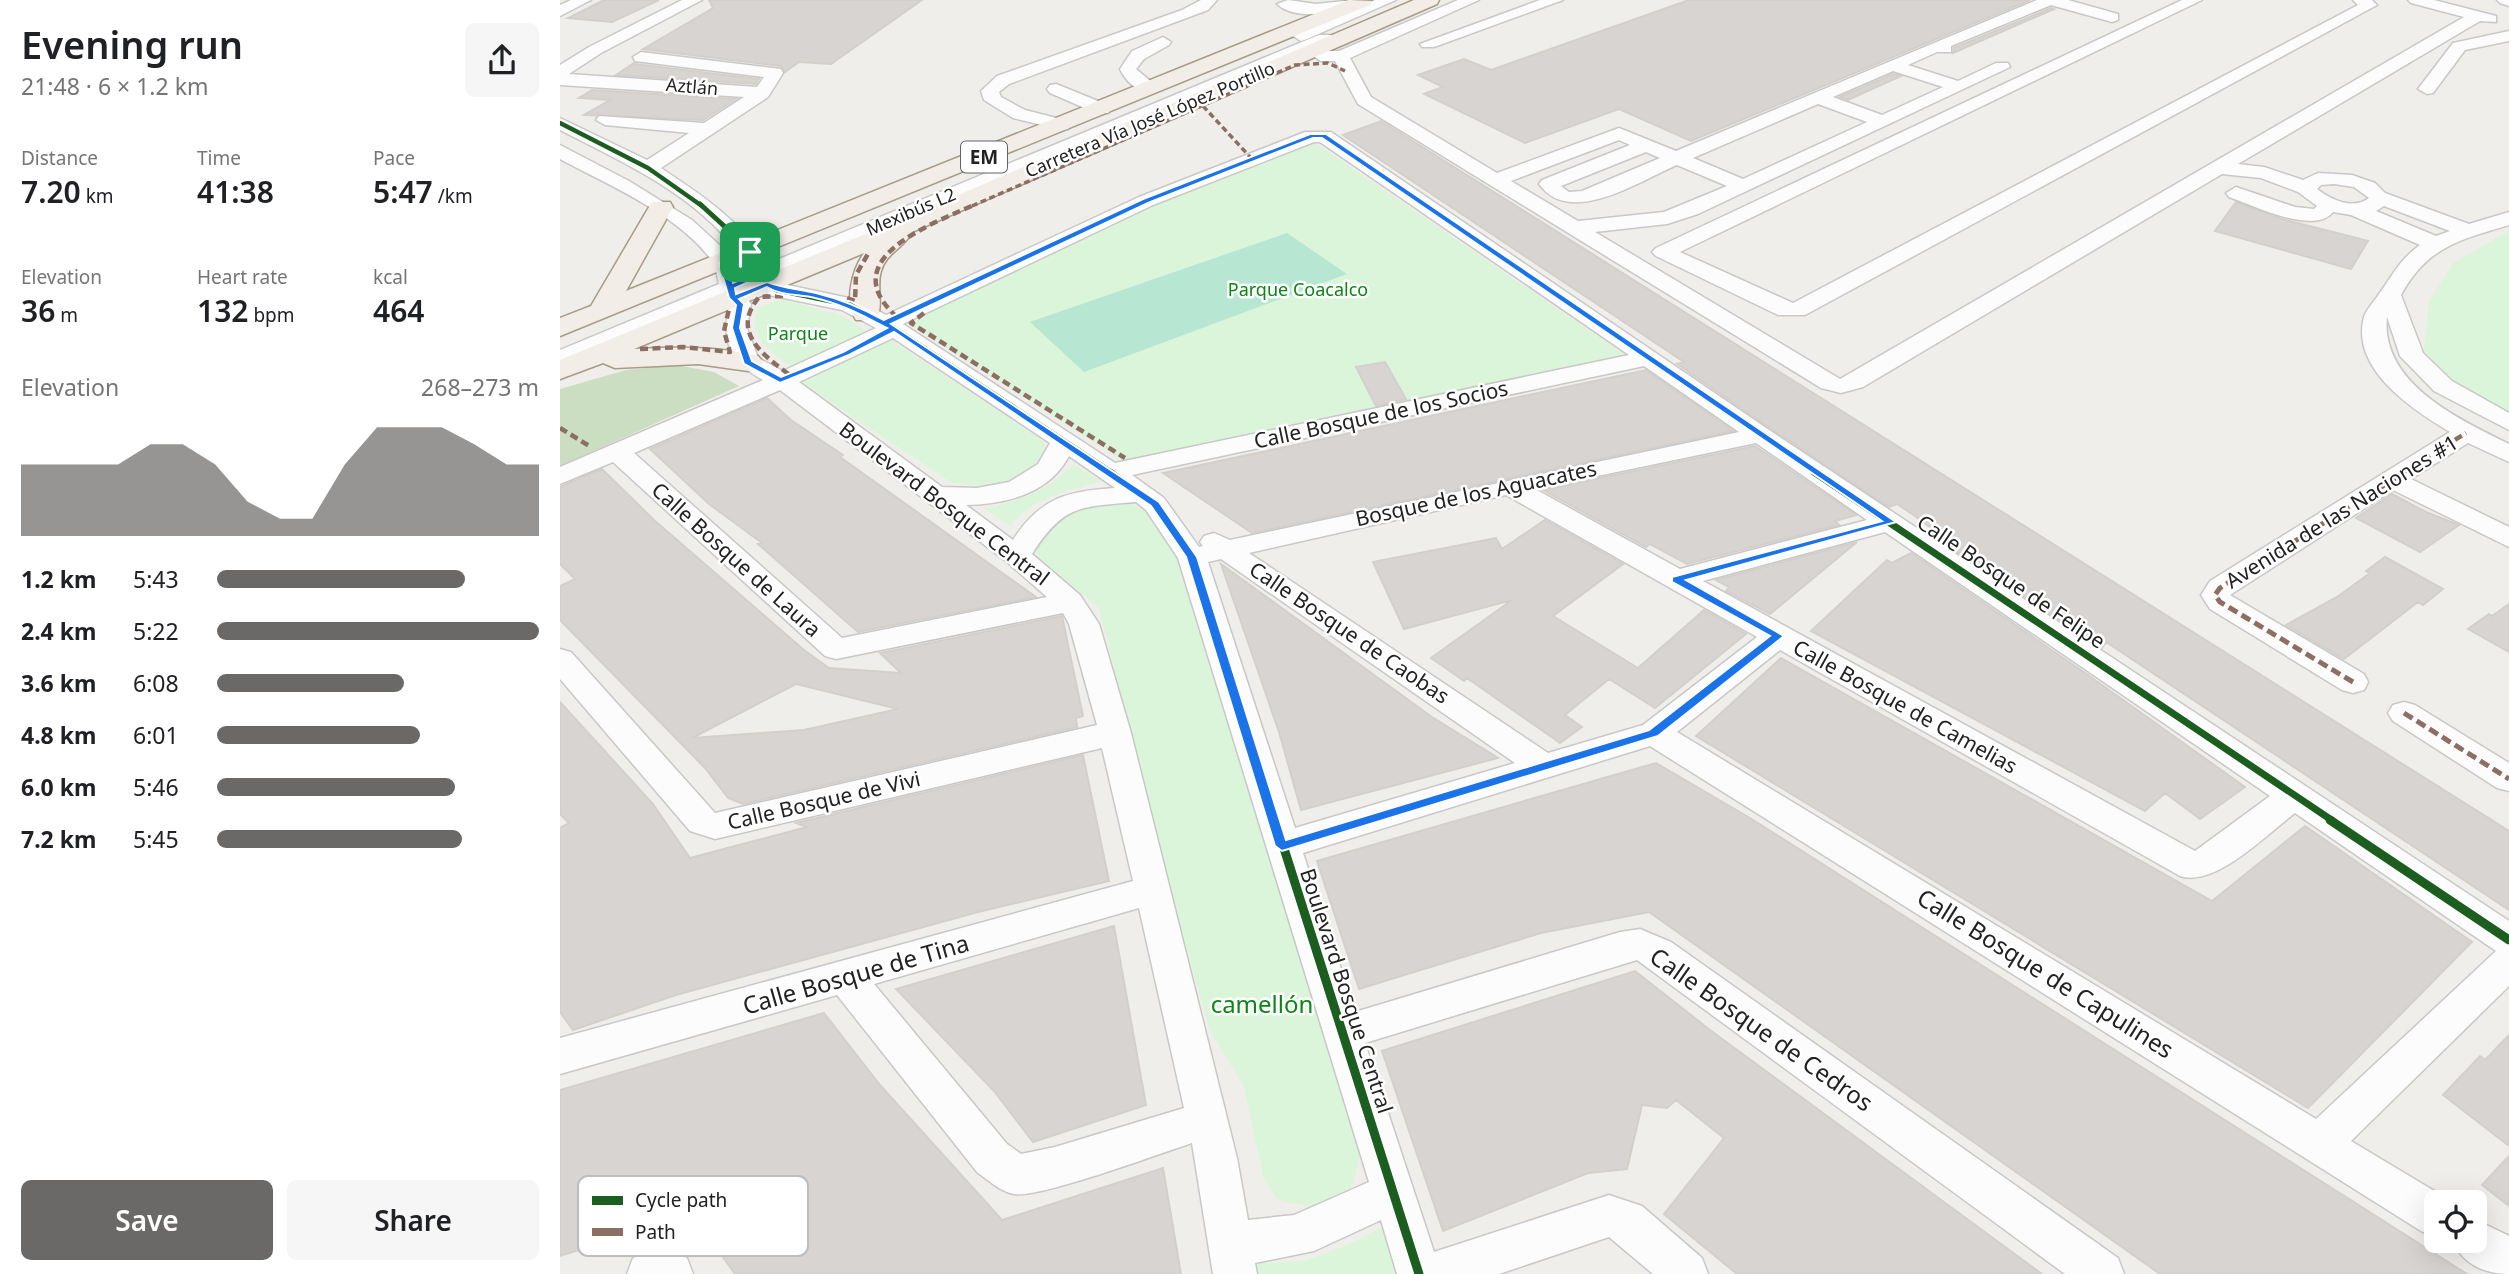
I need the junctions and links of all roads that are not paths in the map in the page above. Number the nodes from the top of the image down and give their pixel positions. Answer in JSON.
{"nodes":[{"id":1,"x":583,"y":0,"type":"edge"},
{"id":2,"x":670,"y":0,"type":"edge"},
{"id":3,"x":694,"y":0,"type":"edge"},
{"id":4,"x":1209,"y":0,"type":"edge"},
{"id":5,"x":1388,"y":0,"type":"edge"},
{"id":6,"x":1416,"y":0,"type":"edge"},
{"id":7,"x":1471,"y":0,"type":"edge"},
{"id":8,"x":1555,"y":0,"type":"edge"},
{"id":9,"x":2050,"y":0,"type":"edge"},
{"id":10,"x":2194,"y":0,"type":"edge"},
{"id":11,"x":2361,"y":0,"type":"edge"},
{"id":12,"x":2416,"y":0,"type":"edge"},
{"id":13,"x":1283,"y":2,"type":"edge"},
{"id":14,"x":1350,"y":2,"type":"edge"},
{"id":15,"x":1488,"y":3,"type":"dead end"},
{"id":16,"x":1436,"y":6,"type":"edge"},
{"id":17,"x":560,"y":11,"type":"edge"},
{"id":18,"x":2119,"y":14,"type":"junction"},
{"id":19,"x":2479,"y":15,"type":"junction"},
{"id":20,"x":2154,"y":19,"type":"junction"},
{"id":21,"x":1307,"y":24,"type":"junction"},
{"id":22,"x":2509,"y":26,"type":"edge"},
{"id":23,"x":2509,"y":36,"type":"edge"},
{"id":24,"x":1163,"y":42,"type":"dead end"},
{"id":25,"x":2102,"y":44,"type":"junction"},
{"id":26,"x":1956,"y":53,"type":"junction"},
{"id":27,"x":560,"y":54,"type":"edge"},
{"id":28,"x":1300,"y":55,"type":"junction"},
{"id":29,"x":1341,"y":56,"type":"junction"},
{"id":30,"x":1451,"y":56,"type":"dead end"},
{"id":31,"x":641,"y":57,"type":"dead end"},
{"id":32,"x":1892,"y":65,"type":"junction"},
{"id":33,"x":560,"y":73,"type":"edge"},
{"id":34,"x":560,"y":80,"type":"edge"},
{"id":35,"x":1959,"y":87,"type":"junction"},
{"id":36,"x":1056,"y":89,"type":"dead end"},
{"id":37,"x":1151,"y":89,"type":"junction"},
{"id":38,"x":2427,"y":89,"type":"dead end"},
{"id":39,"x":762,"y":93,"type":"junction"},
{"id":40,"x":1817,"y":97,"type":"junction"},
{"id":41,"x":1102,"y":108,"type":"junction"},
{"id":42,"x":605,"y":120,"type":"dead end"},
{"id":43,"x":1884,"y":122,"type":"junction"},
{"id":44,"x":560,"y":123,"type":"edge"},
{"id":45,"x":1062,"y":125,"type":"junction"},
{"id":46,"x":711,"y":129,"type":"junction"},
{"id":47,"x":1852,"y":137,"type":"junction"},
{"id":48,"x":1647,"y":145,"type":"junction"},
{"id":49,"x":1881,"y":148,"type":"junction"},
{"id":50,"x":560,"y":151,"type":"edge"},
{"id":51,"x":1677,"y":157,"type":"junction"},
{"id":52,"x":2298,"y":165,"type":"dead end"},
{"id":53,"x":648,"y":168,"type":"junction"},
{"id":54,"x":2218,"y":168,"type":"junction"},
{"id":55,"x":2328,"y":178,"type":"junction"},
{"id":56,"x":1496,"y":180,"type":"junction"},
{"id":57,"x":1743,"y":186,"type":"junction"},
{"id":58,"x":2307,"y":188,"type":"junction"},
{"id":59,"x":2236,"y":193,"type":"dead end"},
{"id":60,"x":691,"y":197,"type":"junction"},
{"id":61,"x":2378,"y":197,"type":"junction"},
{"id":62,"x":1717,"y":198,"type":"junction"},
{"id":63,"x":2328,"y":204,"type":"junction"},
{"id":64,"x":661,"y":207,"type":"junction"},
{"id":65,"x":2351,"y":208,"type":"junction"},
{"id":66,"x":1750,"y":209,"type":"junction"},
{"id":67,"x":2509,"y":218,"type":"edge"},
{"id":68,"x":918,"y":221,"type":"junction"},
{"id":69,"x":1574,"y":228,"type":"junction"},
{"id":70,"x":2470,"y":231,"type":"junction"},
{"id":71,"x":2439,"y":244,"type":"junction"},
{"id":72,"x":763,"y":272,"type":"junction"},
{"id":73,"x":728,"y":280,"type":"junction"},
{"id":74,"x":2390,"y":295,"type":"junction"},
{"id":75,"x":601,"y":312,"type":"junction"},
{"id":76,"x":882,"y":322,"type":"junction"},
{"id":77,"x":560,"y":328,"type":"edge"},
{"id":78,"x":560,"y":342,"type":"edge"},
{"id":79,"x":560,"y":358,"type":"edge"},
{"id":80,"x":1650,"y":358,"type":"junction"},
{"id":81,"x":748,"y":362,"type":"junction"},
{"id":82,"x":560,"y":372,"type":"edge"},
{"id":83,"x":780,"y":380,"type":"junction"},
{"id":84,"x":2509,"y":423,"type":"edge"},
{"id":85,"x":2466,"y":433,"type":"junction"},
{"id":86,"x":1760,"y":435,"type":"junction"},
{"id":87,"x":1065,"y":440,"type":"junction"},
{"id":88,"x":616,"y":452,"type":"junction"},
{"id":89,"x":2509,"y":454,"type":"edge"},
{"id":90,"x":1111,"y":472,"type":"junction"},
{"id":91,"x":560,"y":476,"type":"edge"},
{"id":92,"x":2391,"y":479,"type":"junction"},
{"id":93,"x":1510,"y":486,"type":"junction"},
{"id":94,"x":933,"y":495,"type":"junction"},
{"id":95,"x":1148,"y":499,"type":"junction"},
{"id":96,"x":1891,"y":522,"type":"junction"},
{"id":97,"x":2509,"y":538,"type":"edge"},
{"id":98,"x":1225,"y":549,"type":"junction"},
{"id":99,"x":1017,"y":555,"type":"junction"},
{"id":100,"x":1192,"y":557,"type":"junction"},
{"id":101,"x":1676,"y":579,"type":"junction"},
{"id":102,"x":1069,"y":602,"type":"junction"},
{"id":103,"x":1778,"y":636,"type":"junction"},
{"id":104,"x":560,"y":659,"type":"edge"},
{"id":105,"x":2353,"y":682,"type":"dead end"},
{"id":106,"x":2404,"y":713,"type":"dead end"},
{"id":107,"x":1115,"y":733,"type":"junction"},
{"id":108,"x":1654,"y":733,"type":"junction"},
{"id":109,"x":1542,"y":765,"type":"junction"},
{"id":110,"x":2509,"y":779,"type":"edge"},
{"id":111,"x":2294,"y":796,"type":"junction"},
{"id":112,"x":1282,"y":846,"type":"junction"},
{"id":113,"x":1152,"y":890,"type":"junction"},
{"id":114,"x":2509,"y":940,"type":"edge"},
{"id":115,"x":2509,"y":962,"type":"edge"},
{"id":116,"x":846,"y":978,"type":"junction"},
{"id":117,"x":1340,"y":1033,"type":"junction"},
{"id":118,"x":560,"y":1056,"type":"edge"},
{"id":119,"x":1205,"y":1120,"type":"junction"},
{"id":120,"x":2320,"y":1143,"type":"junction"},
{"id":121,"x":1391,"y":1193,"type":"junction"},
{"id":122,"x":2424,"y":1208,"type":"edge"},
{"id":123,"x":2487,"y":1248,"type":"edge"},
{"id":124,"x":1233,"y":1257,"type":"edge"},
{"id":125,"x":2509,"y":1261,"type":"edge"},
{"id":126,"x":649,"y":1274,"type":"edge"},
{"id":127,"x":671,"y":1274,"type":"edge"},
{"id":128,"x":1419,"y":1274,"type":"edge"},
{"id":129,"x":1434,"y":1274,"type":"edge"},
{"id":130,"x":1686,"y":1274,"type":"edge"},
{"id":131,"x":2102,"y":1274,"type":"edge"}],
"edges":[{"from":1,"to":17,"type":"street"},
{"from":2,"to":27,"type":"street"},
{"from":3,"to":33,"type":"street"},
{"from":4,"to":45,"type":"street"},
{"from":5,"to":72,"type":"street"},
{"from":6,"to":72,"type":"street","name":"Mexibús L2"},
{"from":7,"to":16,"type":"street"},
{"from":8,"to":30,"type":"street"},
{"from":9,"to":18,"type":"street"},
{"from":9,"to":26,"type":"street"},
{"from":10,"to":20,"type":"street"},
{"from":11,"to":66,"type":"street"},
{"from":12,"to":19,"type":"street"},
{"from":13,"to":14,"type":"street"},
{"from":13,"to":21,"type":"street"},
{"from":14,"to":21,"type":"main road","name":"Carretera Vía José López Portillo","number":"EM"},
{"from":15,"to":16,"type":"street"},
{"from":16,"to":28,"type":"main road","name":"Carretera Vía José López Portillo","number":"EM"},
{"from":16,"to":29,"type":"street"},
{"from":18,"to":20,"type":"street"},
{"from":18,"to":25,"type":"street"},
{"from":19,"to":22,"type":"street"},
{"from":19,"to":54,"type":"street"},
{"from":20,"to":25,"type":"street"},
{"from":21,"to":37,"type":"main road","name":"Carretera Vía José López Portillo","number":"EM"},
{"from":23,"to":38,"type":"street"},
{"from":24,"to":37,"type":"street"},
{"from":25,"to":49,"type":"street"},
{"from":26,"to":32,"type":"street"},
{"from":26,"to":35,"type":"street"},
{"from":28,"to":29,"type":"street"},
{"from":28,"to":68,"type":"main road","name":"Carretera Vía José López Portillo","number":"EM"},
{"from":29,"to":56,"type":"street"},
{"from":31,"to":39,"type":"street"},
{"from":32,"to":35,"type":"street"},
{"from":32,"to":40,"type":"street"},
{"from":34,"to":39,"type":"street","name":"Aztlán"},
{"from":35,"to":43,"type":"street"},
{"from":36,"to":41,"type":"street"},
{"from":37,"to":41,"type":"main road","name":"Carretera Vía José López Portillo","number":"EM"},
{"from":39,"to":46,"type":"street","name":"Aztlán"},
{"from":40,"to":43,"type":"street"},
{"from":40,"to":51,"type":"street"},
{"from":41,"to":45,"type":"main road","name":"Carretera Vía José López Portillo","number":"EM"},
{"from":42,"to":46,"type":"street","name":"Aztlán"},
{"from":43,"to":47,"type":"street"},
{"from":44,"to":53,"type":"street"},
{"from":45,"to":72,"type":"main road","name":"Carretera Vía José López Portillo","number":"EM"},
{"from":46,"to":53,"type":"street","name":"Aztlán"},
{"from":47,"to":49,"type":"street"},
{"from":47,"to":57,"type":"street"},
{"from":48,"to":51,"type":"street"},
{"from":48,"to":51,"type":"street"},
{"from":48,"to":56,"type":"street"},
{"from":49,"to":66,"type":"street"},
{"from":50,"to":64,"type":"street"},
{"from":51,"to":57,"type":"street"},
{"from":52,"to":55,"type":"street"},
{"from":53,"to":60,"type":"street"},
{"from":54,"to":58,"type":"street"},
{"from":54,"to":69,"type":"street"},
{"from":55,"to":58,"type":"street"},
{"from":55,"to":61,"type":"street"},
{"from":56,"to":69,"type":"street"},
{"from":57,"to":62,"type":"street"},
{"from":58,"to":63,"type":"street"},
{"from":59,"to":63,"type":"street"},
{"from":60,"to":64,"type":"street"},
{"from":60,"to":72,"type":"street"},
{"from":61,"to":65,"type":"street"},
{"from":61,"to":70,"type":"street"},
{"from":62,"to":66,"type":"street"},
{"from":62,"to":69,"type":"street"},
{"from":63,"to":65,"type":"street"},
{"from":64,"to":73,"type":"street"},
{"from":64,"to":75,"type":"main road"},
{"from":65,"to":71,"type":"street"},
{"from":67,"to":70,"type":"street"},
{"from":68,"to":72,"type":"main road","name":"Carretera Vía José López Portillo","number":"EM"},
{"from":68,"to":76,"type":"main road"},
{"from":70,"to":71,"type":"street"},
{"from":71,"to":74,"type":"street"},
{"from":72,"to":73,"type":"main road","name":"Carretera Vía José López Portillo","number":"EM"},
{"from":72,"to":73,"type":"main road","name":"Carretera Vía José López Portillo","number":"EM"},
{"from":72,"to":76,"type":"street","name":"Boulevard Bosque Central"},
{"from":73,"to":75,"type":"main road","name":"Carretera Vía José López Portillo","number":"EM"},
{"from":73,"to":78,"type":"street"},
{"from":73,"to":79,"type":"street"},
{"from":73,"to":81,"type":"street"},
{"from":73,"to":82,"type":"main road","name":"Carretera Vía José López Portillo","number":"EM"},
{"from":74,"to":84,"type":"street"},
{"from":74,"to":85,"type":"street"},
{"from":75,"to":77,"type":"main road","name":"Carretera Vía José López Portillo","number":"EM"},
{"from":76,"to":80,"type":"street","name":"Calle Bosque de Felipe"},
{"from":76,"to":83,"type":"street"},
{"from":76,"to":87,"type":"street","name":"Boulevard Bosque Central"},
{"from":80,"to":86,"type":"street","name":"Calle Bosque de Felipe"},
{"from":80,"to":90,"type":"street","name":"Calle Bosque de los Socios"},
{"from":81,"to":82,"type":"main road"},
{"from":81,"to":83,"type":"street","name":"Boulevard Bosque Central"},
{"from":83,"to":88,"type":"street"},
{"from":83,"to":94,"type":"street","name":"Boulevard Bosque Central"},
{"from":85,"to":89,"type":"street"},
{"from":85,"to":92,"type":"street","name":"Avenida de las Naciones #1"},
{"from":86,"to":93,"type":"street","name":"Bosque de los Aguacates"},
{"from":86,"to":96,"type":"street","name":"Calle Bosque de Felipe"},
{"from":87,"to":90,"type":"street","name":"Boulevard Bosque Central"},
{"from":87,"to":94,"type":"street"},
{"from":88,"to":91,"type":"street"},
{"from":88,"to":102,"type":"street","name":"Calle Bosque de Laura"},
{"from":90,"to":95,"type":"street","name":"Boulevard Bosque Central"},
{"from":92,"to":97,"type":"street"},
{"from":92,"to":105,"type":"street","name":"Avenida de las Naciones #1"},
{"from":93,"to":98,"type":"street","name":"Bosque de los Aguacates"},
{"from":93,"to":101,"type":"street","name":"Calle Bosque de Camelias"},
{"from":94,"to":99,"type":"street","name":"Boulevard Bosque Central"},
{"from":95,"to":98,"type":"street","name":"Calle Bosque de Caobas"},
{"from":95,"to":99,"type":"street"},
{"from":95,"to":100,"type":"street","name":"Boulevard Bosque Central"},
{"from":96,"to":101,"type":"street"},
{"from":96,"to":111,"type":"street","name":"Calle Bosque de Felipe"},
{"from":98,"to":100,"type":"street","name":"Bosque de los Aguacates"},
{"from":98,"to":109,"type":"street","name":"Calle Bosque de Caobas"},
{"from":99,"to":102,"type":"street","name":"Boulevard Bosque Central"},
{"from":100,"to":112,"type":"street","name":"Boulevard Bosque Central"},
{"from":101,"to":103,"type":"street","name":"Calle Bosque de Camelias"},
{"from":102,"to":107,"type":"street","name":"Boulevard Bosque Central"},
{"from":103,"to":108,"type":"street"},
{"from":103,"to":111,"type":"street","name":"Calle Bosque de Camelias"},
{"from":104,"to":107,"type":"street","name":"Calle Bosque de Vivi"},
{"from":106,"to":110,"type":"street"},
{"from":107,"to":113,"type":"street","name":"Boulevard Bosque Central"},
{"from":108,"to":109,"type":"street"},
{"from":108,"to":120,"type":"street","name":"Calle Bosque de Capulines"},
{"from":109,"to":112,"type":"street"},
{"from":111,"to":114,"type":"street","name":"Calle Bosque de Felipe"},
{"from":112,"to":117,"type":"street","name":"Boulevard Bosque Central"},
{"from":113,"to":116,"type":"street","name":"Calle Bosque de Tina"},
{"from":113,"to":119,"type":"street","name":"Boulevard Bosque Central"},
{"from":115,"to":120,"type":"street"},
{"from":116,"to":118,"type":"street","name":"Calle Bosque de Tina"},
{"from":116,"to":119,"type":"street"},
{"from":117,"to":121,"type":"street","name":"Boulevard Bosque Central"},
{"from":117,"to":131,"type":"street","name":"Calle Bosque de Cedros"},
{"from":119,"to":124,"type":"street","name":"Boulevard Bosque Central"},
{"from":120,"to":122,"type":"street","name":"Calle Bosque de Capulines"},
{"from":121,"to":124,"type":"street"},
{"from":121,"to":128,"type":"street","name":"Boulevard Bosque Central"},
{"from":123,"to":125,"type":"street"},
{"from":126,"to":127,"type":"street"},
{"from":129,"to":130,"type":"street"}]}
